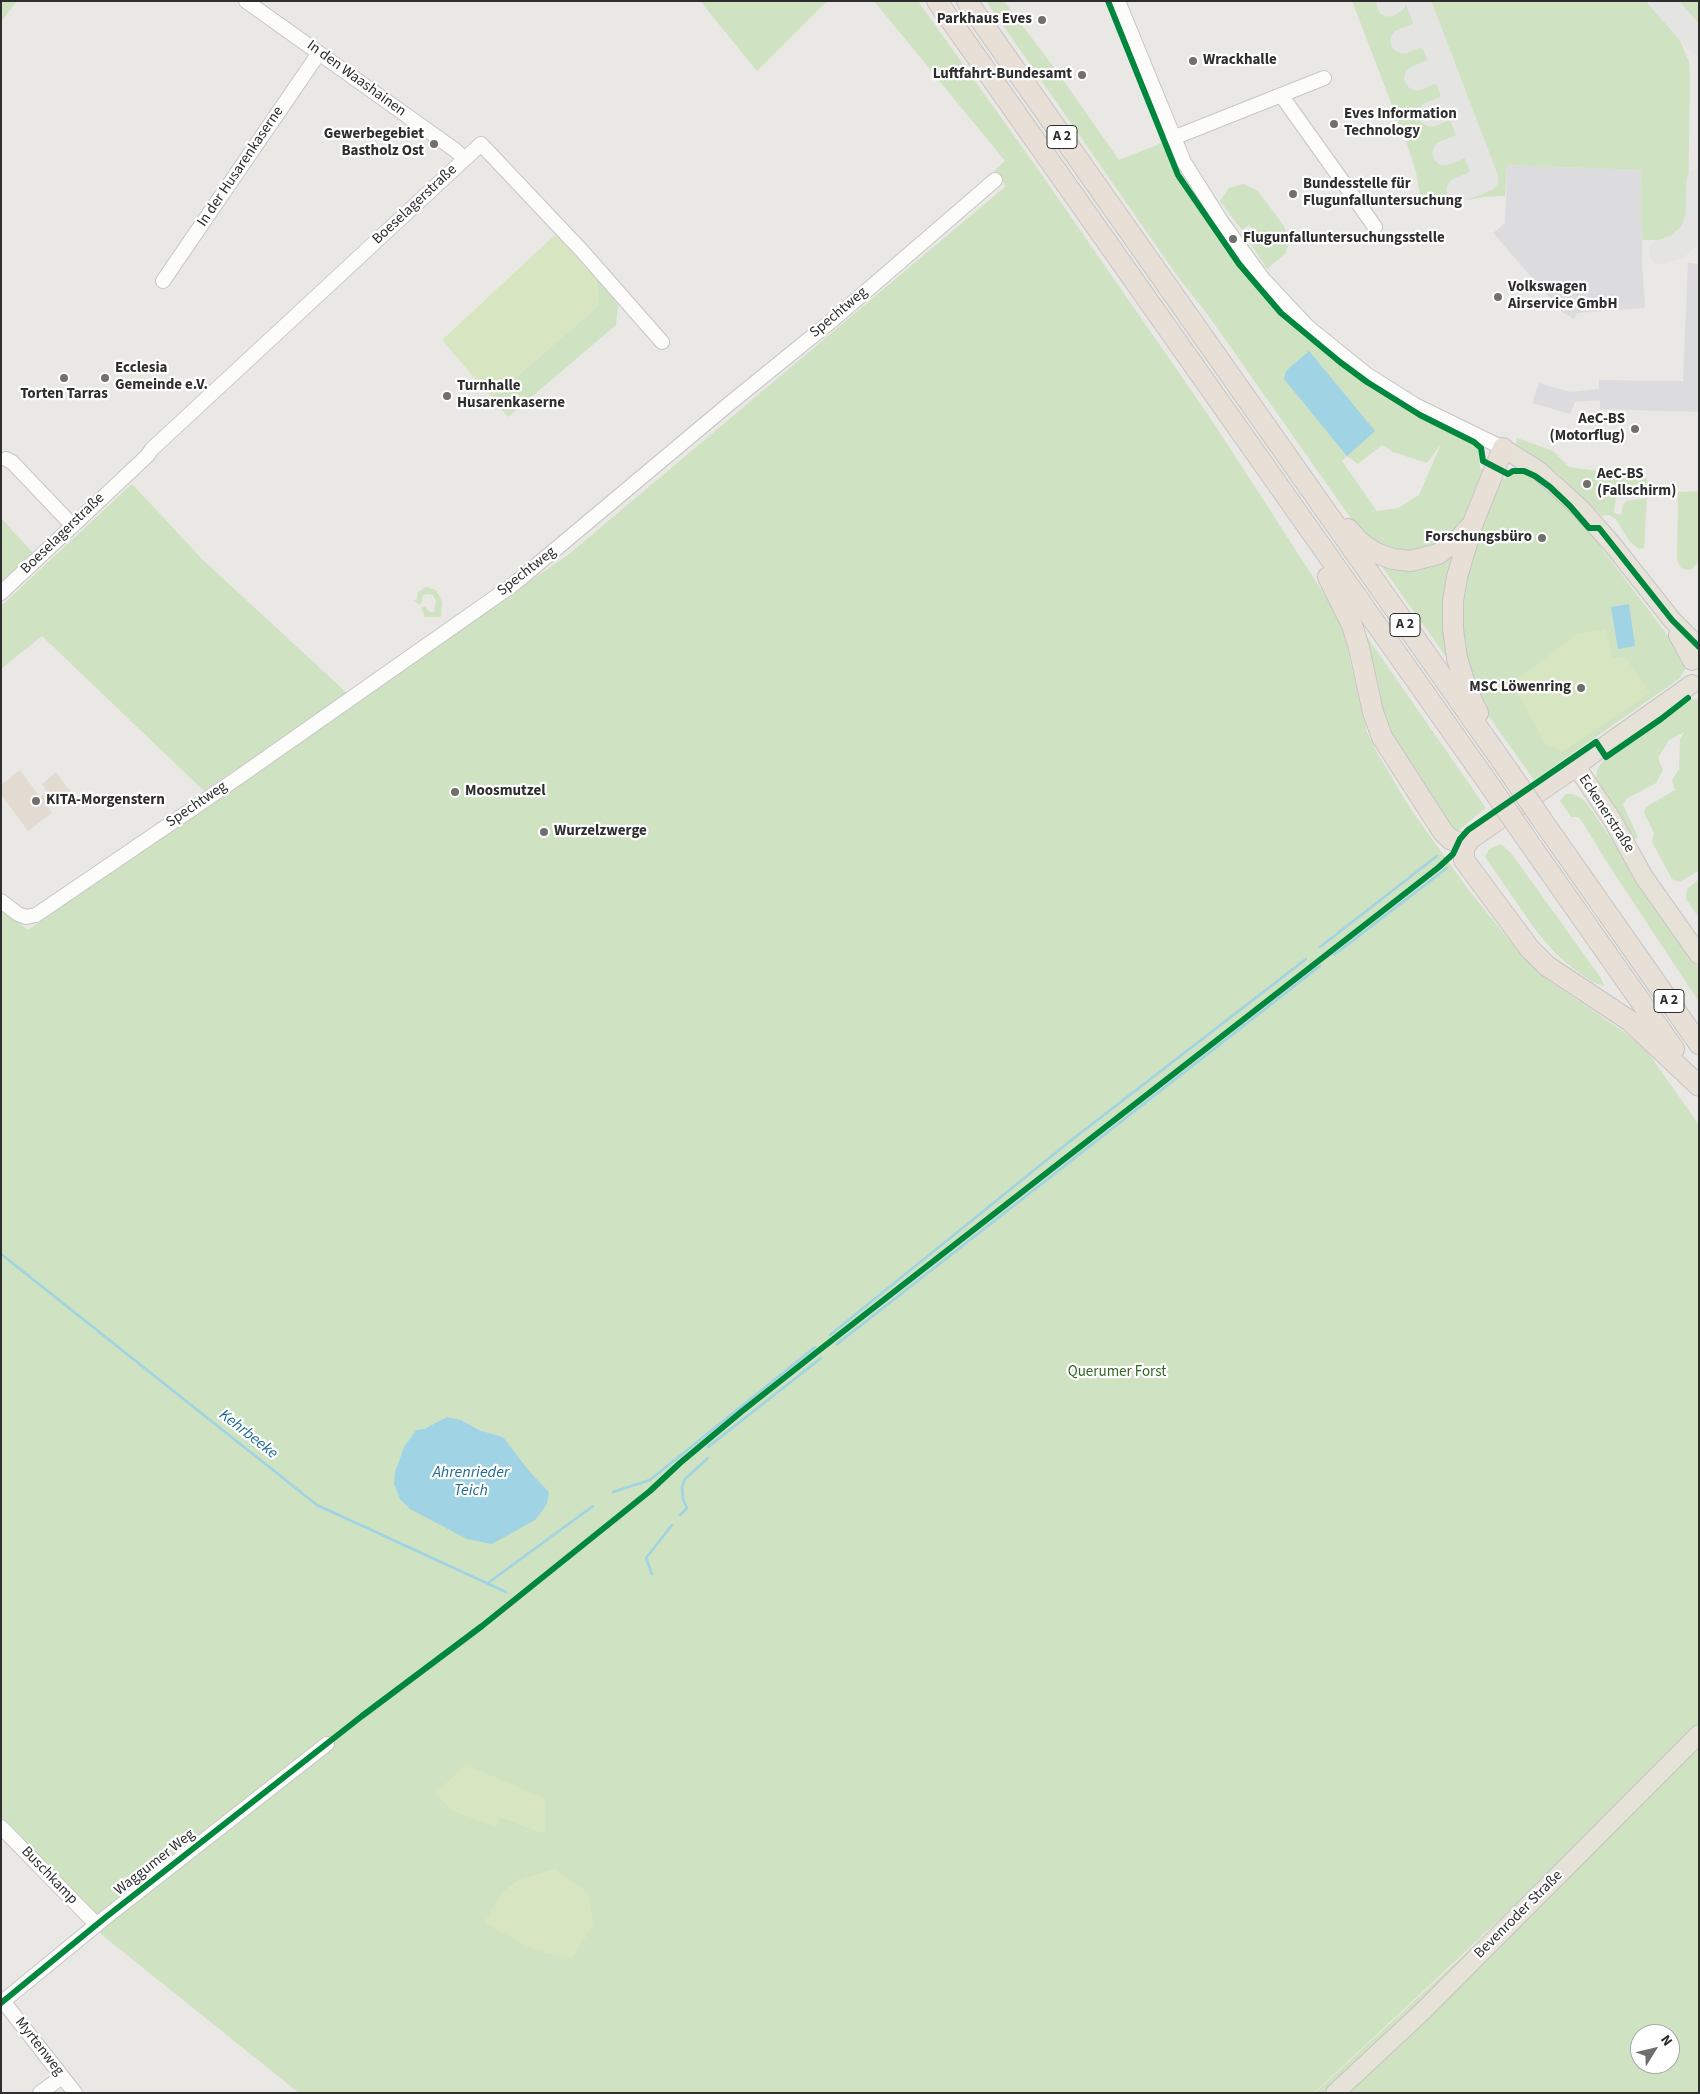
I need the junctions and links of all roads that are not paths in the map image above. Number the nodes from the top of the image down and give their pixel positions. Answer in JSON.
{"nodes":[{"id":1,"x":246,"y":1,"type":"edge"},
{"id":2,"x":937,"y":1,"type":"edge"},
{"id":3,"x":967,"y":1,"type":"edge"},
{"id":4,"x":1118,"y":1,"type":"edge"},
{"id":5,"x":319,"y":53,"type":"junction"},
{"id":6,"x":1324,"y":78,"type":"dead end"},
{"id":7,"x":1281,"y":94,"type":"junction"},
{"id":8,"x":1173,"y":138,"type":"junction"},
{"id":9,"x":465,"y":159,"type":"junction"},
{"id":10,"x":995,"y":180,"type":"dead end"},
{"id":11,"x":1375,"y":228,"type":"dead end"},
{"id":12,"x":163,"y":281,"type":"dead end"},
{"id":13,"x":662,"y":342,"type":"dead end"},
{"id":14,"x":1502,"y":448,"type":"junction"},
{"id":15,"x":6,"y":459,"type":"dead end"},
{"id":16,"x":1306,"y":484,"type":"junction"},
{"id":17,"x":1302,"y":521,"type":"junction"},
{"id":18,"x":1472,"y":523,"type":"junction"},
{"id":19,"x":73,"y":526,"type":"junction"},
{"id":20,"x":1,"y":593,"type":"edge"},
{"id":21,"x":1696,"y":654,"type":"edge"},
{"id":22,"x":1696,"y":687,"type":"edge"},
{"id":23,"x":1576,"y":766,"type":"junction"},
{"id":24,"x":1507,"y":770,"type":"junction"},
{"id":25,"x":1465,"y":845,"type":"junction"},
{"id":26,"x":1,"y":901,"type":"edge"},
{"id":27,"x":1699,"y":955,"type":"edge"},
{"id":28,"x":1699,"y":1044,"type":"edge"},
{"id":29,"x":1699,"y":1085,"type":"edge"},
{"id":30,"x":1699,"y":1734,"type":"edge"},
{"id":31,"x":327,"y":1744,"type":"dead end"},
{"id":32,"x":1,"y":1828,"type":"edge"},
{"id":33,"x":97,"y":1925,"type":"junction"},
{"id":34,"x":2,"y":2002,"type":"edge"},
{"id":35,"x":62,"y":2077,"type":"junction"},
{"id":36,"x":40,"y":2093,"type":"edge"},
{"id":37,"x":75,"y":2093,"type":"edge"},
{"id":38,"x":1335,"y":2093,"type":"edge"}],
"edges":[{"from":1,"to":5,"type":"street","name":"In den Waashainen"},
{"from":2,"to":17,"type":"highway","number":"A 2"},
{"from":3,"to":16,"type":"highway","number":"A 2"},
{"from":4,"to":8,"type":"street"},
{"from":5,"to":9,"type":"street","name":"In den Waashainen"},
{"from":5,"to":12,"type":"street","name":"In der Husarenkaserne"},
{"from":6,"to":7,"type":"street"},
{"from":7,"to":8,"type":"street"},
{"from":7,"to":11,"type":"street"},
{"from":8,"to":14,"type":"street"},
{"from":9,"to":13,"type":"street","name":"Boeselagerstraße"},
{"from":9,"to":19,"type":"street","name":"Boeselagerstraße"},
{"from":10,"to":26,"type":"street","name":"Spechtweg"},
{"from":14,"to":18,"type":"highway"},
{"from":14,"to":21,"type":"main road"},
{"from":15,"to":19,"type":"street"},
{"from":16,"to":18,"type":"highway"},
{"from":16,"to":24,"type":"highway","number":"A 2"},
{"from":17,"to":25,"type":"highway"},
{"from":17,"to":29,"type":"highway","number":"A 2","bridge":true},
{"from":18,"to":24,"type":"highway"},
{"from":19,"to":20,"type":"street","name":"Boeselagerstraße"},
{"from":21,"to":22,"type":"main road"},
{"from":22,"to":23,"type":"main road","name":"Eckenerstraße"},
{"from":23,"to":25,"type":"highway"},
{"from":23,"to":27,"type":"main road","name":"Eckenerstraße"},
{"from":24,"to":28,"type":"highway","number":"A 2","bridge":true},
{"from":25,"to":29,"type":"highway"},
{"from":30,"to":38,"type":"main road","name":"Bevenroder Straße"},
{"from":31,"to":33,"type":"street","name":"Waggumer Weg"},
{"from":32,"to":33,"type":"street","name":"Buschkamp"},
{"from":33,"to":34,"type":"street","name":"Waggumer Weg"},
{"from":34,"to":35,"type":"street","name":"Myrtenweg"},
{"from":35,"to":36,"type":"street"},
{"from":35,"to":37,"type":"street","name":"Myrtenweg"}]}
